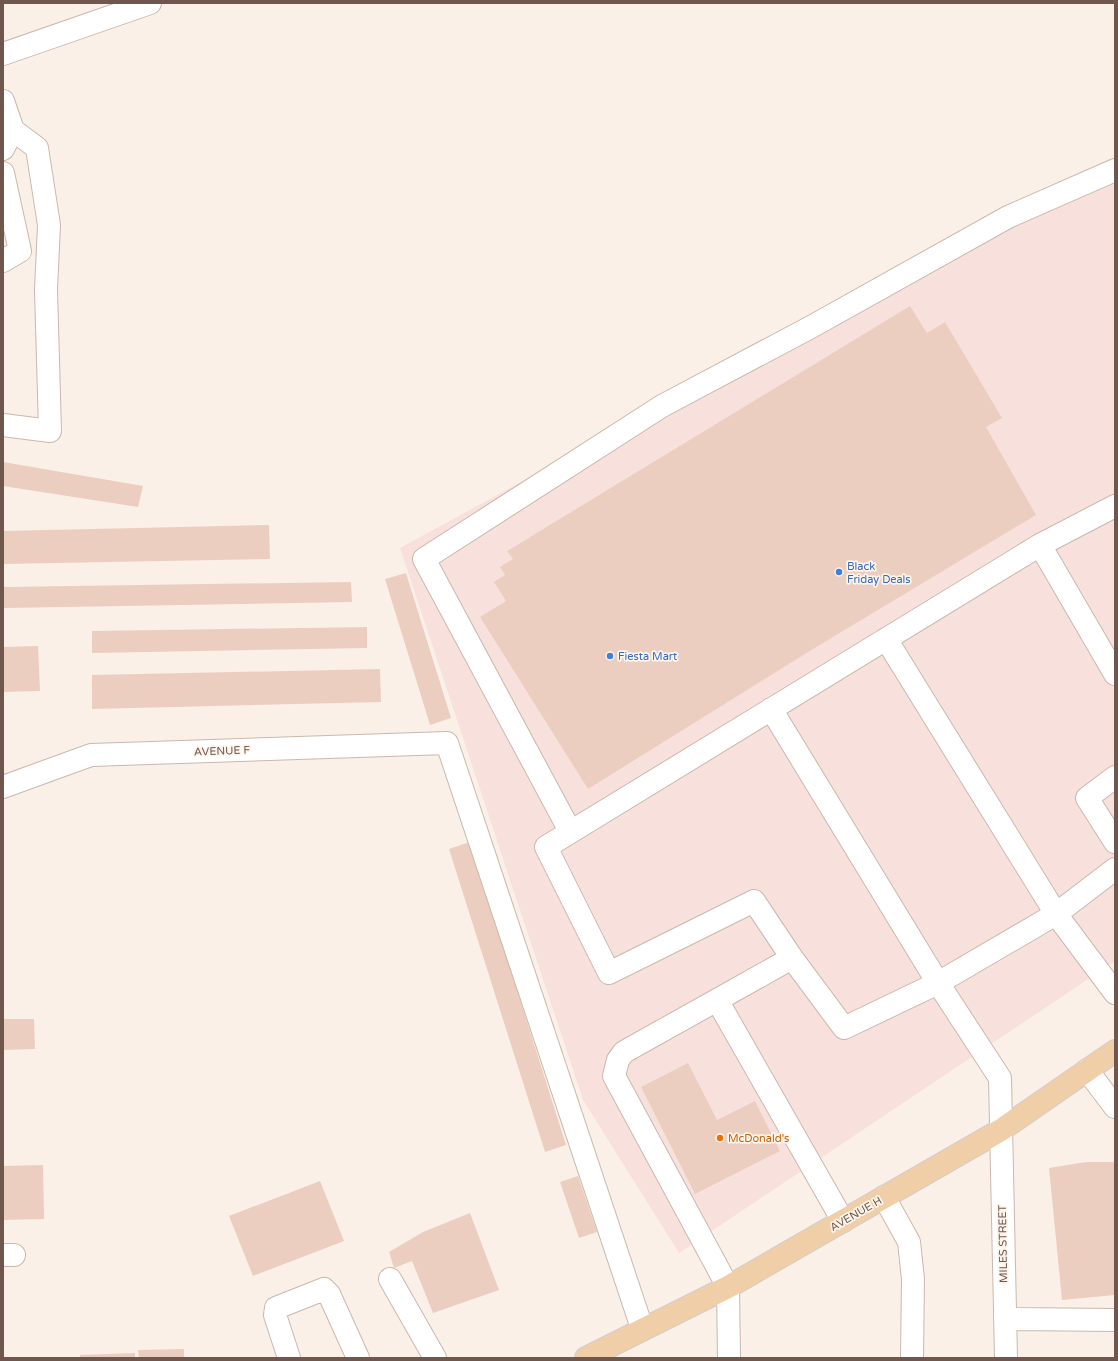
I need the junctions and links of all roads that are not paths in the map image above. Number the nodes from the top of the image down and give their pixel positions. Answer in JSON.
{"nodes":[{"id":1,"x":150,"y":3,"type":"edge"},
{"id":2,"x":3,"y":54,"type":"edge"},
{"id":3,"x":3,"y":101,"type":"edge"},
{"id":4,"x":8,"y":139,"type":"edge"},
{"id":5,"x":1115,"y":170,"type":"edge"},
{"id":6,"x":3,"y":173,"type":"edge"},
{"id":7,"x":3,"y":262,"type":"edge"},
{"id":8,"x":3,"y":425,"type":"edge"},
{"id":9,"x":1115,"y":506,"type":"edge"},
{"id":10,"x":1040,"y":545,"type":"junction"},
{"id":11,"x":886,"y":639,"type":"junction"},
{"id":12,"x":1115,"y":674,"type":"edge"},
{"id":13,"x":771,"y":709,"type":"junction"},
{"id":14,"x":1115,"y":777,"type":"edge"},
{"id":15,"x":3,"y":787,"type":"edge"},
{"id":16,"x":570,"y":831,"type":"junction"},
{"id":17,"x":1115,"y":842,"type":"edge"},
{"id":18,"x":1115,"y":869,"type":"edge"},
{"id":19,"x":1056,"y":914,"type":"junction"},
{"id":20,"x":792,"y":958,"type":"junction"},
{"id":21,"x":938,"y":983,"type":"junction"},
{"id":22,"x":1115,"y":993,"type":"edge"},
{"id":23,"x":717,"y":1000,"type":"junction"},
{"id":24,"x":1115,"y":1051,"type":"edge"},
{"id":25,"x":1087,"y":1070,"type":"junction"},
{"id":26,"x":1115,"y":1107,"type":"edge"},
{"id":27,"x":1000,"y":1130,"type":"junction"},
{"id":28,"x":884,"y":1197,"type":"junction"},
{"id":29,"x":843,"y":1221,"type":"junction"},
{"id":30,"x":390,"y":1278,"type":"dead end"},
{"id":31,"x":728,"y":1287,"type":"junction"},
{"id":32,"x":1005,"y":1319,"type":"junction"},
{"id":33,"x":1115,"y":1320,"type":"edge"},
{"id":34,"x":642,"y":1328,"type":"junction"},
{"id":35,"x":289,"y":1358,"type":"edge"},
{"id":36,"x":358,"y":1358,"type":"edge"},
{"id":37,"x":435,"y":1358,"type":"edge"},
{"id":38,"x":586,"y":1358,"type":"edge"},
{"id":39,"x":729,"y":1358,"type":"edge"},
{"id":40,"x":912,"y":1358,"type":"edge"},
{"id":41,"x":1006,"y":1358,"type":"edge"}],
"edges":[{"from":1,"to":2,"type":"street"},
{"from":3,"to":4,"type":"street"},
{"from":4,"to":8,"type":"street"},
{"from":5,"to":16,"type":"street"},
{"from":6,"to":7,"type":"street"},
{"from":9,"to":10,"type":"street"},
{"from":10,"to":11,"type":"street"},
{"from":10,"to":12,"type":"street"},
{"from":11,"to":13,"type":"street"},
{"from":11,"to":19,"type":"street"},
{"from":13,"to":16,"type":"street"},
{"from":13,"to":21,"type":"street","name":"MILES STREET"},
{"from":14,"to":17,"type":"street"},
{"from":15,"to":34,"type":"street","name":"AVENUE F"},
{"from":16,"to":20,"type":"street"},
{"from":18,"to":19,"type":"street"},
{"from":19,"to":21,"type":"street"},
{"from":19,"to":22,"type":"street"},
{"from":20,"to":21,"type":"street"},
{"from":20,"to":23,"type":"street"},
{"from":21,"to":27,"type":"street","name":"MILES STREET"},
{"from":23,"to":29,"type":"street"},
{"from":23,"to":31,"type":"street"},
{"from":24,"to":25,"type":"main road","name":"AVENUE H"},
{"from":25,"to":26,"type":"street"},
{"from":25,"to":27,"type":"main road","name":"AVENUE H"},
{"from":27,"to":28,"type":"main road","name":"AVENUE H"},
{"from":27,"to":32,"type":"street","name":"MILES STREET"},
{"from":28,"to":29,"type":"main road","name":"AVENUE H"},
{"from":28,"to":40,"type":"street"},
{"from":29,"to":31,"type":"main road","name":"AVENUE H"},
{"from":30,"to":37,"type":"street"},
{"from":31,"to":34,"type":"main road","name":"AVENUE H"},
{"from":31,"to":39,"type":"street"},
{"from":32,"to":33,"type":"street"},
{"from":32,"to":41,"type":"street","name":"MILES STREET"},
{"from":34,"to":38,"type":"main road","name":"AVENUE H"},
{"from":35,"to":36,"type":"street"}]}
